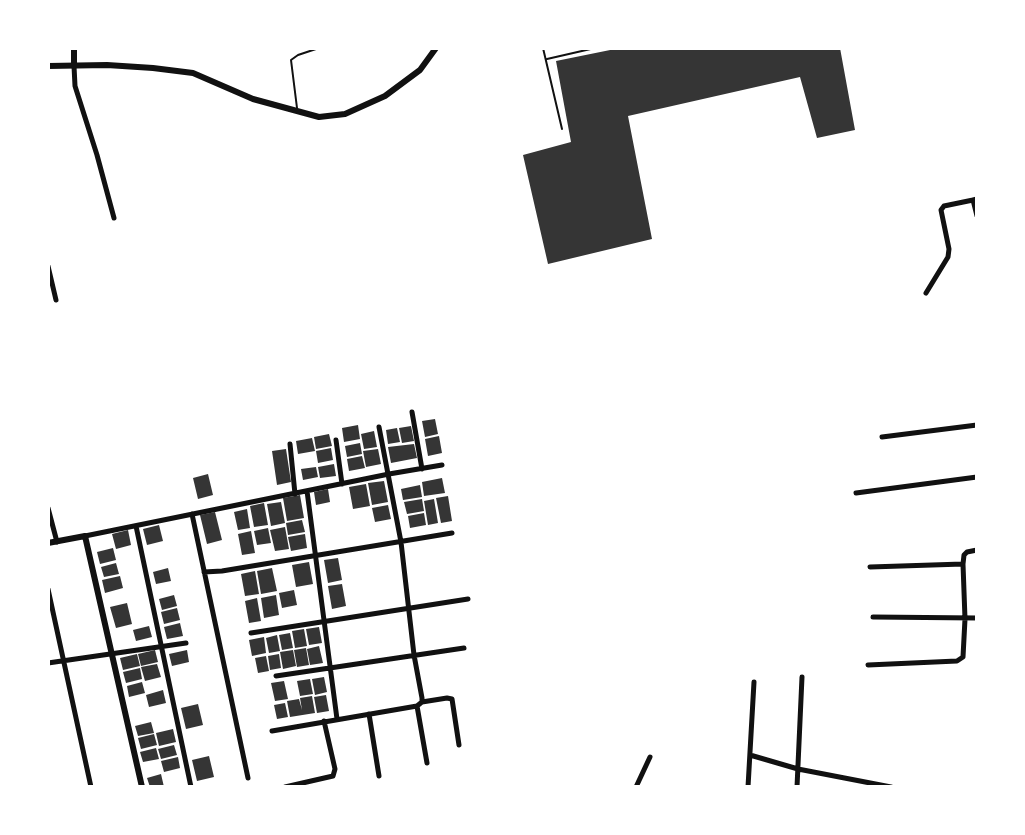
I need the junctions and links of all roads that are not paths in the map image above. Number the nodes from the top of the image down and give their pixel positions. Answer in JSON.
{"nodes":[{"id":1,"x":74,"y":48,"type":"edge"},
{"id":2,"x":319,"y":48,"type":"edge"},
{"id":3,"x":436,"y":48,"type":"edge"},
{"id":4,"x":543,"y":48,"type":"edge"},
{"id":5,"x":595,"y":48,"type":"edge"},
{"id":6,"x":545,"y":59,"type":"junction"},
{"id":7,"x":48,"y":66,"type":"edge"},
{"id":8,"x":74,"y":66,"type":"junction"},
{"id":9,"x":297,"y":112,"type":"junction"},
{"id":10,"x":562,"y":129,"type":"dead end"},
{"id":11,"x":975,"y":199,"type":"edge"},
{"id":12,"x":977,"y":216,"type":"edge"},
{"id":13,"x":114,"y":218,"type":"dead end"},
{"id":14,"x":48,"y":266,"type":"edge"},
{"id":15,"x":926,"y":293,"type":"dead end"},
{"id":16,"x":56,"y":300,"type":"dead end"},
{"id":17,"x":412,"y":412,"type":"dead end"},
{"id":18,"x":977,"y":425,"type":"edge"},
{"id":19,"x":379,"y":427,"type":"dead end"},
{"id":20,"x":882,"y":437,"type":"dead end"},
{"id":21,"x":336,"y":440,"type":"dead end"},
{"id":22,"x":290,"y":444,"type":"dead end"},
{"id":23,"x":442,"y":465,"type":"dead end"},
{"id":24,"x":422,"y":469,"type":"junction"},
{"id":25,"x":389,"y":474,"type":"junction"},
{"id":26,"x":977,"y":477,"type":"edge"},
{"id":27,"x":342,"y":484,"type":"junction"},
{"id":28,"x":307,"y":491,"type":"junction"},
{"id":29,"x":856,"y":493,"type":"dead end"},
{"id":30,"x":295,"y":494,"type":"junction"},
{"id":31,"x":48,"y":508,"type":"edge"},
{"id":32,"x":192,"y":514,"type":"junction"},
{"id":33,"x":136,"y":526,"type":"junction"},
{"id":34,"x":452,"y":533,"type":"dead end"},
{"id":35,"x":85,"y":536,"type":"junction"},
{"id":36,"x":57,"y":542,"type":"junction"},
{"id":37,"x":401,"y":542,"type":"junction"},
{"id":38,"x":48,"y":543,"type":"edge"},
{"id":39,"x":977,"y":550,"type":"edge"},
{"id":40,"x":316,"y":554,"type":"junction"},
{"id":41,"x":963,"y":564,"type":"junction"},
{"id":42,"x":870,"y":567,"type":"dead end"},
{"id":43,"x":204,"y":572,"type":"junction"},
{"id":44,"x":48,"y":589,"type":"edge"},
{"id":45,"x":468,"y":599,"type":"dead end"},
{"id":46,"x":408,"y":608,"type":"junction"},
{"id":47,"x":873,"y":617,"type":"dead end"},
{"id":48,"x":977,"y":618,"type":"edge"},
{"id":49,"x":965,"y":619,"type":"junction"},
{"id":50,"x":325,"y":621,"type":"junction"},
{"id":51,"x":251,"y":633,"type":"dead end"},
{"id":52,"x":186,"y":643,"type":"dead end"},
{"id":53,"x":162,"y":647,"type":"junction"},
{"id":54,"x":464,"y":648,"type":"dead end"},
{"id":55,"x":111,"y":653,"type":"junction"},
{"id":56,"x":414,"y":655,"type":"junction"},
{"id":57,"x":63,"y":660,"type":"junction"},
{"id":58,"x":48,"y":663,"type":"edge"},
{"id":59,"x":868,"y":665,"type":"dead end"},
{"id":60,"x":331,"y":667,"type":"junction"},
{"id":61,"x":276,"y":676,"type":"dead end"},
{"id":62,"x":802,"y":677,"type":"dead end"},
{"id":63,"x":754,"y":682,"type":"dead end"},
{"id":64,"x":419,"y":704,"type":"junction"},
{"id":65,"x":369,"y":714,"type":"junction"},
{"id":66,"x":337,"y":719,"type":"junction"},
{"id":67,"x":324,"y":721,"type":"junction"},
{"id":68,"x":272,"y":731,"type":"dead end"},
{"id":69,"x":459,"y":745,"type":"dead end"},
{"id":70,"x":750,"y":755,"type":"junction"},
{"id":71,"x":650,"y":757,"type":"dead end"},
{"id":72,"x":427,"y":763,"type":"dead end"},
{"id":73,"x":798,"y":769,"type":"junction"},
{"id":74,"x":379,"y":776,"type":"dead end"},
{"id":75,"x":248,"y":778,"type":"dead end"},
{"id":76,"x":853,"y":783,"type":"edge"},
{"id":77,"x":91,"y":787,"type":"edge"},
{"id":78,"x":142,"y":787,"type":"edge"},
{"id":79,"x":191,"y":787,"type":"edge"},
{"id":80,"x":285,"y":787,"type":"edge"},
{"id":81,"x":636,"y":787,"type":"edge"},
{"id":82,"x":748,"y":787,"type":"edge"},
{"id":83,"x":797,"y":787,"type":"edge"},
{"id":84,"x":891,"y":787,"type":"edge"}],
"edges":[{"from":1,"to":8,"type":"main road"},
{"from":2,"to":9,"type":"lane"},
{"from":3,"to":9,"type":"main road"},
{"from":4,"to":6,"type":"lane"},
{"from":5,"to":6,"type":"lane"},
{"from":6,"to":10,"type":"lane"},
{"from":7,"to":8,"type":"main road"},
{"from":8,"to":9,"type":"main road"},
{"from":8,"to":13,"type":"street"},
{"from":11,"to":12,"type":"street"},
{"from":11,"to":15,"type":"street"},
{"from":14,"to":16,"type":"street"},
{"from":17,"to":24,"type":"street"},
{"from":18,"to":20,"type":"street"},
{"from":19,"to":25,"type":"street"},
{"from":21,"to":27,"type":"street"},
{"from":22,"to":30,"type":"street"},
{"from":23,"to":24,"type":"street"},
{"from":24,"to":25,"type":"street"},
{"from":25,"to":27,"type":"street"},
{"from":25,"to":37,"type":"street"},
{"from":26,"to":29,"type":"street"},
{"from":27,"to":28,"type":"street"},
{"from":28,"to":30,"type":"street"},
{"from":28,"to":40,"type":"street"},
{"from":30,"to":32,"type":"street"},
{"from":31,"to":36,"type":"street"},
{"from":32,"to":33,"type":"street"},
{"from":32,"to":43,"type":"street"},
{"from":33,"to":35,"type":"street"},
{"from":33,"to":53,"type":"street"},
{"from":34,"to":37,"type":"street"},
{"from":35,"to":36,"type":"main road"},
{"from":35,"to":55,"type":"main road"},
{"from":36,"to":38,"type":"main road"},
{"from":37,"to":40,"type":"street"},
{"from":37,"to":46,"type":"street"},
{"from":39,"to":41,"type":"street"},
{"from":40,"to":43,"type":"street"},
{"from":40,"to":50,"type":"street"},
{"from":41,"to":42,"type":"street"},
{"from":41,"to":49,"type":"street"},
{"from":43,"to":75,"type":"street"},
{"from":44,"to":57,"type":"street"},
{"from":45,"to":46,"type":"street"},
{"from":46,"to":50,"type":"street"},
{"from":46,"to":56,"type":"street"},
{"from":47,"to":49,"type":"street"},
{"from":48,"to":49,"type":"street"},
{"from":49,"to":59,"type":"street"},
{"from":50,"to":51,"type":"street"},
{"from":50,"to":60,"type":"street"},
{"from":52,"to":53,"type":"street"},
{"from":53,"to":55,"type":"street"},
{"from":53,"to":79,"type":"street"},
{"from":54,"to":56,"type":"street"},
{"from":55,"to":57,"type":"street"},
{"from":55,"to":78,"type":"main road"},
{"from":56,"to":60,"type":"street"},
{"from":56,"to":64,"type":"street"},
{"from":57,"to":58,"type":"street"},
{"from":57,"to":77,"type":"street"},
{"from":60,"to":61,"type":"street"},
{"from":60,"to":66,"type":"street"},
{"from":62,"to":73,"type":"street"},
{"from":63,"to":70,"type":"street"},
{"from":64,"to":65,"type":"street"},
{"from":64,"to":69,"type":"street"},
{"from":64,"to":72,"type":"street"},
{"from":65,"to":66,"type":"street"},
{"from":65,"to":74,"type":"street"},
{"from":66,"to":67,"type":"street"},
{"from":67,"to":68,"type":"street"},
{"from":67,"to":80,"type":"street"},
{"from":70,"to":73,"type":"street"},
{"from":70,"to":82,"type":"street"},
{"from":71,"to":81,"type":"street"},
{"from":73,"to":76,"type":"street"},
{"from":73,"to":83,"type":"street"},
{"from":76,"to":84,"type":"street"}]}
